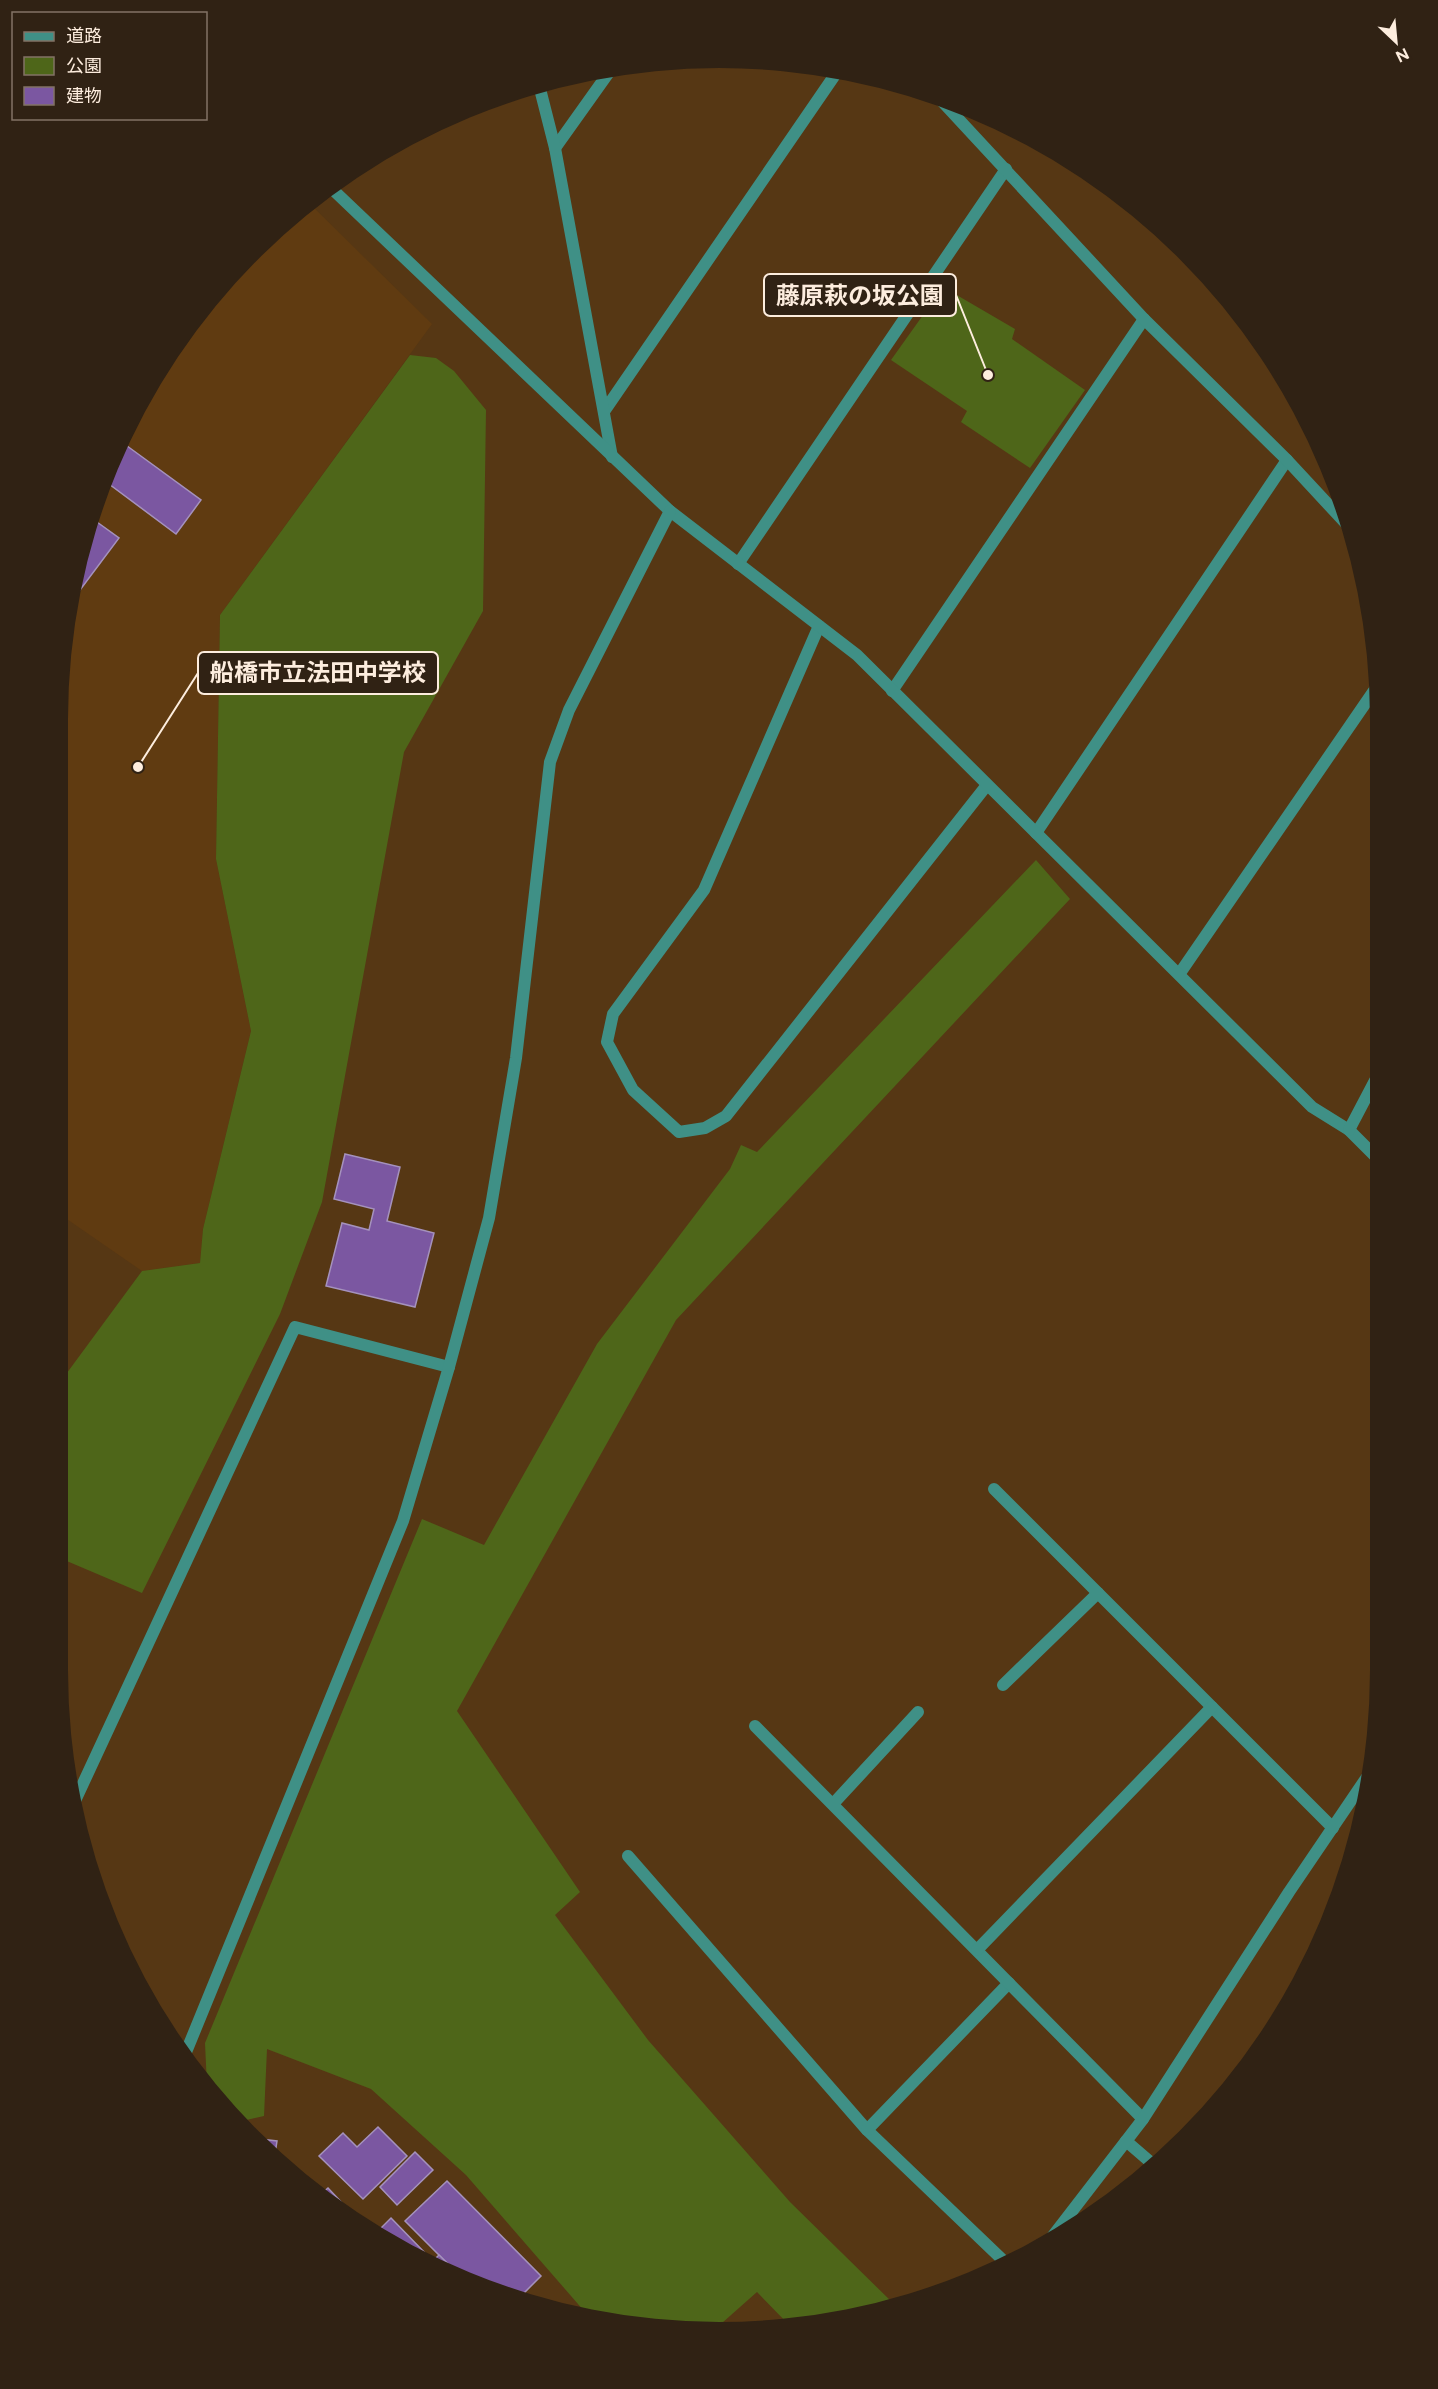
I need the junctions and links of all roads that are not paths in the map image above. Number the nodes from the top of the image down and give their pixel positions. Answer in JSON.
{"nodes":[{"id":1,"x":605,"y":78,"type":"edge"},
{"id":2,"x":833,"y":78,"type":"edge"},
{"id":3,"x":541,"y":93,"type":"edge"},
{"id":4,"x":951,"y":111,"type":"edge"},
{"id":5,"x":555,"y":148,"type":"junction"},
{"id":6,"x":1006,"y":169,"type":"junction"},
{"id":7,"x":336,"y":192,"type":"edge"},
{"id":8,"x":1144,"y":319,"type":"junction"},
{"id":9,"x":605,"y":410,"type":"junction"},
{"id":10,"x":612,"y":457,"type":"junction"},
{"id":11,"x":1287,"y":460,"type":"junction"},
{"id":12,"x":670,"y":511,"type":"junction"},
{"id":13,"x":1337,"y":514,"type":"edge"},
{"id":14,"x":738,"y":564,"type":"junction"},
{"id":15,"x":819,"y":626,"type":"junction"},
{"id":16,"x":892,"y":691,"type":"junction"},
{"id":17,"x":1369,"y":697,"type":"edge"},
{"id":18,"x":987,"y":785,"type":"junction"},
{"id":19,"x":1036,"y":833,"type":"junction"},
{"id":20,"x":1180,"y":973,"type":"junction"},
{"id":21,"x":1370,"y":1089,"type":"edge"},
{"id":22,"x":1348,"y":1130,"type":"junction"},
{"id":23,"x":1370,"y":1151,"type":"edge"},
{"id":24,"x":449,"y":1367,"type":"junction"},
{"id":25,"x":994,"y":1489,"type":"dead end"},
{"id":26,"x":1098,"y":1593,"type":"junction"},
{"id":27,"x":1003,"y":1685,"type":"dead end"},
{"id":28,"x":1212,"y":1707,"type":"junction"},
{"id":29,"x":918,"y":1712,"type":"dead end"},
{"id":30,"x":755,"y":1726,"type":"dead end"},
{"id":31,"x":1359,"y":1789,"type":"edge"},
{"id":32,"x":79,"y":1792,"type":"edge"},
{"id":33,"x":833,"y":1804,"type":"junction"},
{"id":34,"x":1333,"y":1828,"type":"junction"},
{"id":35,"x":628,"y":1856,"type":"dead end"},
{"id":36,"x":977,"y":1950,"type":"junction"},
{"id":37,"x":1009,"y":1983,"type":"junction"},
{"id":38,"x":188,"y":2047,"type":"edge"},
{"id":39,"x":1143,"y":2119,"type":"junction"},
{"id":40,"x":867,"y":2130,"type":"junction"},
{"id":41,"x":1126,"y":2141,"type":"junction"},
{"id":42,"x":1149,"y":2160,"type":"edge"},
{"id":43,"x":1063,"y":2223,"type":"edge"},
{"id":44,"x":1000,"y":2257,"type":"edge"}],
"edges":[{"from":1,"to":5,"type":"street"},
{"from":2,"to":9,"type":"street"},
{"from":3,"to":5,"type":"street"},
{"from":4,"to":6,"type":"street"},
{"from":5,"to":9,"type":"street"},
{"from":6,"to":8,"type":"street"},
{"from":6,"to":14,"type":"street"},
{"from":7,"to":10,"type":"street"},
{"from":8,"to":11,"type":"street"},
{"from":8,"to":16,"type":"street"},
{"from":9,"to":10,"type":"street"},
{"from":10,"to":12,"type":"street"},
{"from":11,"to":13,"type":"street"},
{"from":11,"to":19,"type":"street"},
{"from":12,"to":14,"type":"street"},
{"from":12,"to":24,"type":"street"},
{"from":14,"to":15,"type":"street"},
{"from":15,"to":16,"type":"street"},
{"from":15,"to":18,"type":"street"},
{"from":16,"to":18,"type":"street"},
{"from":17,"to":20,"type":"street"},
{"from":18,"to":19,"type":"street"},
{"from":19,"to":20,"type":"street"},
{"from":20,"to":22,"type":"street"},
{"from":21,"to":22,"type":"street"},
{"from":22,"to":23,"type":"street"},
{"from":24,"to":32,"type":"street"},
{"from":24,"to":38,"type":"street"},
{"from":25,"to":26,"type":"street"},
{"from":26,"to":27,"type":"street"},
{"from":26,"to":28,"type":"street"},
{"from":28,"to":34,"type":"street"},
{"from":28,"to":36,"type":"street"},
{"from":29,"to":33,"type":"street"},
{"from":30,"to":33,"type":"street"},
{"from":31,"to":34,"type":"street"},
{"from":33,"to":36,"type":"street"},
{"from":34,"to":39,"type":"street"},
{"from":35,"to":40,"type":"street"},
{"from":36,"to":37,"type":"street"},
{"from":37,"to":39,"type":"street"},
{"from":37,"to":40,"type":"street"},
{"from":39,"to":41,"type":"street"},
{"from":40,"to":44,"type":"street"},
{"from":41,"to":42,"type":"street"},
{"from":41,"to":43,"type":"street"}]}
